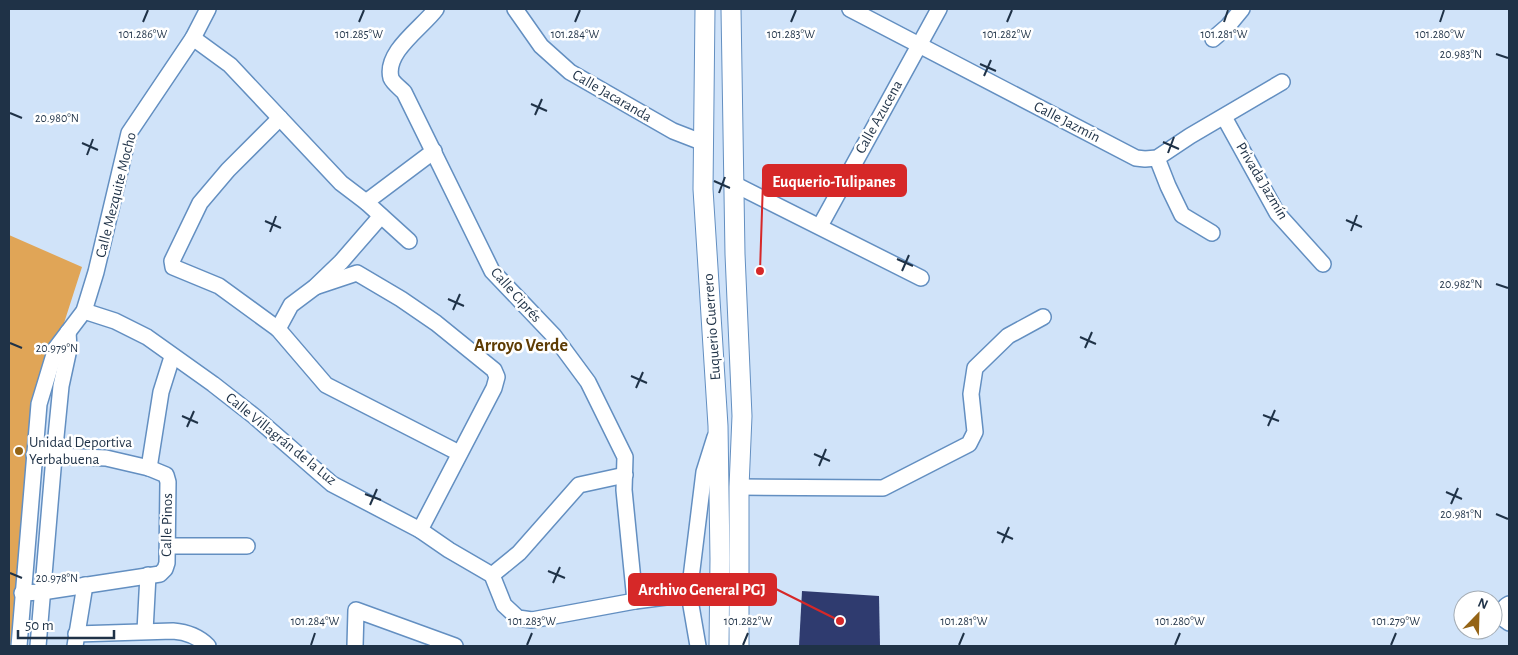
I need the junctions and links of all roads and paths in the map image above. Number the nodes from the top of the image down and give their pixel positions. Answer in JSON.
{"nodes":[{"id":1,"x":208,"y":9,"type":"edge"},
{"id":2,"x":436,"y":9,"type":"edge"},
{"id":3,"x":514,"y":9,"type":"edge"},
{"id":4,"x":705,"y":9,"type":"edge"},
{"id":5,"x":731,"y":9,"type":"edge"},
{"id":6,"x":850,"y":9,"type":"edge"},
{"id":7,"x":939,"y":9,"type":"edge"},
{"id":8,"x":1242,"y":9,"type":"edge"},
{"id":9,"x":193,"y":38,"type":"junction"},
{"id":10,"x":1213,"y":39,"type":"dead end"},
{"id":11,"x":918,"y":45,"type":"junction"},
{"id":12,"x":1282,"y":82,"type":"dead end"},
{"id":13,"x":1224,"y":117,"type":"junction"},
{"id":14,"x":280,"y":118,"type":"junction"},
{"id":15,"x":704,"y":143,"type":"junction"},
{"id":16,"x":434,"y":151,"type":"junction"},
{"id":17,"x":1157,"y":158,"type":"junction"},
{"id":18,"x":734,"y":184,"type":"junction"},
{"id":19,"x":366,"y":202,"type":"junction"},
{"id":20,"x":381,"y":216,"type":"junction"},
{"id":21,"x":820,"y":226,"type":"junction"},
{"id":22,"x":1212,"y":233,"type":"dead end"},
{"id":23,"x":409,"y":241,"type":"dead end"},
{"id":24,"x":356,"y":244,"type":"junction"},
{"id":25,"x":1324,"y":264,"type":"dead end"},
{"id":26,"x":357,"y":273,"type":"junction"},
{"id":27,"x":921,"y":278,"type":"dead end"},
{"id":28,"x":315,"y":287,"type":"junction"},
{"id":29,"x":84,"y":311,"type":"junction"},
{"id":30,"x":1043,"y":317,"type":"dead end"},
{"id":31,"x":278,"y":329,"type":"junction"},
{"id":32,"x":68,"y":332,"type":"junction"},
{"id":33,"x":172,"y":356,"type":"junction"},
{"id":34,"x":48,"y":373,"type":"junction"},
{"id":35,"x":63,"y":377,"type":"junction"},
{"id":36,"x":718,"y":426,"type":"junction"},
{"id":37,"x":459,"y":453,"type":"junction"},
{"id":38,"x":34,"y":456,"type":"junction"},
{"id":39,"x":54,"y":457,"type":"junction"},
{"id":40,"x":149,"y":468,"type":"junction"},
{"id":41,"x":625,"y":475,"type":"junction"},
{"id":42,"x":739,"y":487,"type":"junction"},
{"id":43,"x":420,"y":530,"type":"junction"},
{"id":44,"x":168,"y":546,"type":"junction"},
{"id":45,"x":247,"y":546,"type":"dead end"},
{"id":46,"x":148,"y":575,"type":"junction"},
{"id":47,"x":492,"y":575,"type":"junction"},
{"id":48,"x":85,"y":585,"type":"junction"},
{"id":49,"x":42,"y":592,"type":"junction"},
{"id":50,"x":22,"y":593,"type":"junction"},
{"id":51,"x":689,"y":594,"type":"junction"},
{"id":52,"x":635,"y":601,"type":"junction"},
{"id":53,"x":1509,"y":604,"type":"edge"},
{"id":54,"x":1508,"y":624,"type":"edge"},
{"id":55,"x":145,"y":631,"type":"junction"},
{"id":56,"x":76,"y":640,"type":"edge"},
{"id":57,"x":19,"y":646,"type":"edge"},
{"id":58,"x":38,"y":646,"type":"edge"},
{"id":59,"x":208,"y":646,"type":"edge"},
{"id":60,"x":355,"y":646,"type":"edge"},
{"id":61,"x":455,"y":646,"type":"edge"},
{"id":62,"x":698,"y":646,"type":"edge"},
{"id":63,"x":719,"y":646,"type":"edge"},
{"id":64,"x":739,"y":646,"type":"edge"}],
"edges":[{"from":1,"to":9,"type":"street","name":"Calle Mezquite Mocho"},
{"from":2,"to":16,"type":"street","name":"Calle Ciprés"},
{"from":3,"to":15,"type":"street","name":"Calle Jacaranda"},
{"from":4,"to":15,"type":"main road","name":"Euquerio Guerrero"},
{"from":5,"to":18,"type":"main road","name":"Euquerio Guerrero"},
{"from":6,"to":11,"type":"street","name":"Calle Jazmín"},
{"from":7,"to":11,"type":"street","name":"Calle Azucena"},
{"from":8,"to":10,"type":"street"},
{"from":9,"to":14,"type":"street"},
{"from":9,"to":29,"type":"street","name":"Calle Mezquite Mocho"},
{"from":11,"to":17,"type":"street","name":"Calle Jazmín"},
{"from":11,"to":21,"type":"street","name":"Calle Azucena"},
{"from":12,"to":13,"type":"street"},
{"from":13,"to":17,"type":"street"},
{"from":13,"to":25,"type":"street","name":"Privada Jazmín"},
{"from":14,"to":19,"type":"street"},
{"from":14,"to":31,"type":"street"},
{"from":15,"to":36,"type":"main road","name":"Euquerio Guerrero"},
{"from":16,"to":19,"type":"street"},
{"from":16,"to":41,"type":"street","name":"Calle Ciprés"},
{"from":17,"to":22,"type":"street"},
{"from":18,"to":21,"type":"street"},
{"from":18,"to":42,"type":"main road","name":"Euquerio Guerrero"},
{"from":19,"to":20,"type":"street"},
{"from":20,"to":23,"type":"street"},
{"from":20,"to":24,"type":"street"},
{"from":21,"to":27,"type":"street"},
{"from":24,"to":26,"type":"street"},
{"from":24,"to":28,"type":"street"},
{"from":26,"to":28,"type":"street"},
{"from":26,"to":37,"type":"street"},
{"from":28,"to":31,"type":"street"},
{"from":29,"to":32,"type":"street","name":"Calle Mezquite Mocho"},
{"from":29,"to":33,"type":"street","name":"Calle Villagrán de la Luz"},
{"from":30,"to":42,"type":"street"},
{"from":31,"to":37,"type":"street"},
{"from":32,"to":34,"type":"street","name":"Calle Mezquite Mocho"},
{"from":32,"to":35,"type":"street"},
{"from":33,"to":40,"type":"street"},
{"from":33,"to":43,"type":"street","name":"Calle Villagrán de la Luz"},
{"from":34,"to":35,"type":"street"},
{"from":34,"to":38,"type":"street","name":"Calle Mezquite Mocho"},
{"from":35,"to":39,"type":"street"},
{"from":36,"to":51,"type":"street"},
{"from":36,"to":63,"type":"main road","name":"Euquerio Guerrero"},
{"from":37,"to":43,"type":"street"},
{"from":38,"to":39,"type":"street","name":"Calle Pinos"},
{"from":38,"to":50,"type":"street","name":"Calle Mezquite Mocho"},
{"from":39,"to":40,"type":"street","name":"Calle Pinos"},
{"from":39,"to":49,"type":"street"},
{"from":40,"to":44,"type":"street","name":"Calle Pinos"},
{"from":41,"to":47,"type":"street"},
{"from":41,"to":52,"type":"street","name":"Calle Ciprés"},
{"from":42,"to":64,"type":"main road","name":"Euquerio Guerrero"},
{"from":43,"to":47,"type":"street","name":"Calle Villagrán de la Luz"},
{"from":44,"to":45,"type":"street"},
{"from":44,"to":46,"type":"street","name":"Calle Pinos"},
{"from":46,"to":48,"type":"street"},
{"from":46,"to":55,"type":"street"},
{"from":47,"to":52,"type":"street"},
{"from":48,"to":49,"type":"street"},
{"from":48,"to":56,"type":"street"},
{"from":49,"to":50,"type":"street"},
{"from":49,"to":58,"type":"street"},
{"from":50,"to":57,"type":"street","name":"Calle Mezquite Mocho"},
{"from":51,"to":52,"type":"street"},
{"from":51,"to":62,"type":"street"},
{"from":53,"to":54,"type":"street"},
{"from":55,"to":56,"type":"street"},
{"from":55,"to":59,"type":"street"},
{"from":60,"to":61,"type":"street"}]}
